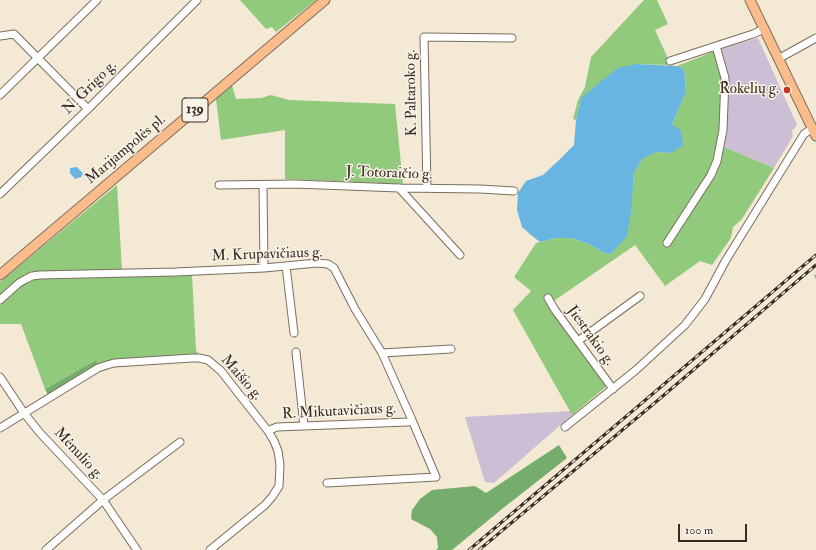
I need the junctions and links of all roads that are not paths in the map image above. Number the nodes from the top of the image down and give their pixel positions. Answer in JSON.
{"nodes":[{"id":1,"x":97,"y":0,"type":"edge"},
{"id":2,"x":197,"y":0,"type":"edge"},
{"id":3,"x":325,"y":0,"type":"edge"},
{"id":4,"x":750,"y":0,"type":"edge"},
{"id":5,"x":764,"y":29,"type":"junction"},
{"id":6,"x":0,"y":36,"type":"edge"},
{"id":7,"x":512,"y":38,"type":"dead end"},
{"id":8,"x":816,"y":38,"type":"edge"},
{"id":9,"x":716,"y":46,"type":"junction"},
{"id":10,"x":38,"y":58,"type":"junction"},
{"id":11,"x":778,"y":59,"type":"junction"},
{"id":12,"x":670,"y":61,"type":"dead end"},
{"id":13,"x":0,"y":95,"type":"edge"},
{"id":14,"x":88,"y":109,"type":"junction"},
{"id":15,"x":814,"y":132,"type":"edge"},
{"id":16,"x":263,"y":184,"type":"junction"},
{"id":17,"x":219,"y":185,"type":"dead end"},
{"id":18,"x":400,"y":188,"type":"junction"},
{"id":19,"x":427,"y":188,"type":"junction"},
{"id":20,"x":514,"y":191,"type":"dead end"},
{"id":21,"x":0,"y":194,"type":"edge"},
{"id":22,"x":667,"y":243,"type":"dead end"},
{"id":23,"x":460,"y":255,"type":"dead end"},
{"id":24,"x":286,"y":266,"type":"junction"},
{"id":25,"x":264,"y":268,"type":"junction"},
{"id":26,"x":0,"y":275,"type":"edge"},
{"id":27,"x":640,"y":296,"type":"dead end"},
{"id":28,"x":548,"y":298,"type":"dead end"},
{"id":29,"x":0,"y":300,"type":"edge"},
{"id":30,"x":294,"y":333,"type":"dead end"},
{"id":31,"x":578,"y":341,"type":"junction"},
{"id":32,"x":451,"y":349,"type":"dead end"},
{"id":33,"x":296,"y":352,"type":"dead end"},
{"id":34,"x":382,"y":353,"type":"junction"},
{"id":35,"x":0,"y":377,"type":"edge"},
{"id":36,"x":613,"y":389,"type":"junction"},
{"id":37,"x":24,"y":413,"type":"junction"},
{"id":38,"x":412,"y":420,"type":"junction"},
{"id":39,"x":304,"y":426,"type":"junction"},
{"id":40,"x":565,"y":427,"type":"dead end"},
{"id":41,"x":0,"y":428,"type":"edge"},
{"id":42,"x":268,"y":431,"type":"junction"},
{"id":43,"x":180,"y":442,"type":"dead end"},
{"id":44,"x":328,"y":483,"type":"dead end"},
{"id":45,"x":103,"y":500,"type":"junction"},
{"id":46,"x":46,"y":550,"type":"edge"},
{"id":47,"x":137,"y":550,"type":"edge"},
{"id":48,"x":210,"y":550,"type":"edge"}],
"edges":[{"from":1,"to":10,"type":"street"},
{"from":2,"to":14,"type":"street","name":"N. Grigo g."},
{"from":3,"to":26,"type":"main road","name":"Marijampolės pl.","number":"139"},
{"from":4,"to":5,"type":"main road"},
{"from":5,"to":9,"type":"street"},
{"from":5,"to":11,"type":"main road"},
{"from":6,"to":10,"type":"street"},
{"from":7,"to":19,"type":"street","name":"K. Paltaroko g."},
{"from":8,"to":11,"type":"street"},
{"from":9,"to":12,"type":"street"},
{"from":9,"to":22,"type":"street"},
{"from":10,"to":13,"type":"street"},
{"from":10,"to":14,"type":"street"},
{"from":11,"to":15,"type":"main road"},
{"from":14,"to":21,"type":"street","name":"N. Grigo g."},
{"from":15,"to":36,"type":"street"},
{"from":16,"to":17,"type":"street","name":"J. Totoraičio g."},
{"from":16,"to":18,"type":"street","name":"J. Totoraičio g."},
{"from":16,"to":25,"type":"street"},
{"from":18,"to":19,"type":"street","name":"J. Totoraičio g."},
{"from":18,"to":23,"type":"street"},
{"from":19,"to":20,"type":"street","name":"J. Totoraičio g."},
{"from":24,"to":25,"type":"street","name":"M. Krupavičiaus g."},
{"from":24,"to":30,"type":"street"},
{"from":24,"to":34,"type":"street","name":"M. Krupavičiaus g."},
{"from":25,"to":29,"type":"street","name":"M. Krupavičiaus g."},
{"from":27,"to":31,"type":"street"},
{"from":28,"to":31,"type":"street","name":"Jiestrakio g."},
{"from":31,"to":36,"type":"street","name":"Jiestrakio g."},
{"from":32,"to":34,"type":"street"},
{"from":33,"to":39,"type":"street"},
{"from":34,"to":38,"type":"street","name":"M. Krupavičiaus g."},
{"from":35,"to":37,"type":"street","name":"Mėnulio g."},
{"from":36,"to":40,"type":"street"},
{"from":37,"to":41,"type":"street","name":"Maišio g."},
{"from":37,"to":42,"type":"street","name":"Maišio g."},
{"from":37,"to":45,"type":"street","name":"Mėnulio g."},
{"from":38,"to":39,"type":"street","name":"R. Mikutavičiaus g."},
{"from":38,"to":44,"type":"street","name":"M. Krupavičiaus g."},
{"from":39,"to":42,"type":"street","name":"R. Mikutavičiaus g."},
{"from":42,"to":48,"type":"street","name":"Maišio g."},
{"from":43,"to":45,"type":"street"},
{"from":45,"to":46,"type":"street"},
{"from":45,"to":47,"type":"street","name":"Mėnulio g."}]}
